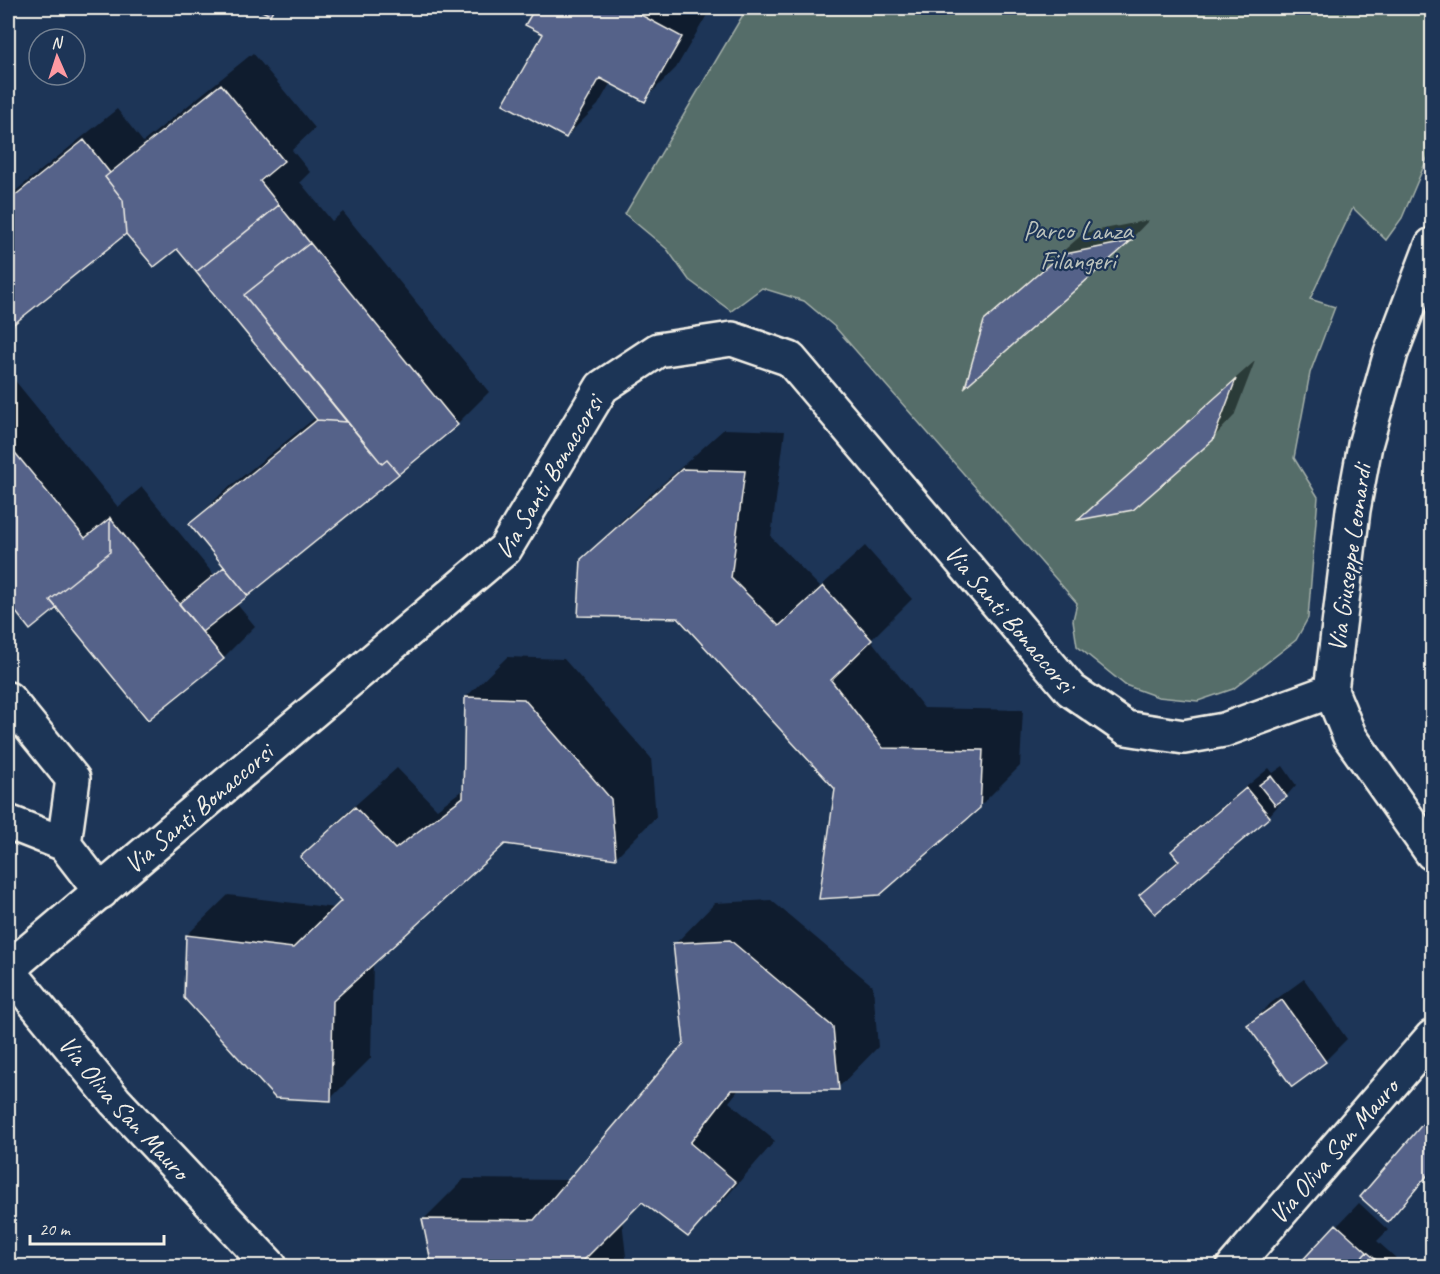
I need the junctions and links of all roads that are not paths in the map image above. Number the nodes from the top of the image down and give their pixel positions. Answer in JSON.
{"nodes":[{"id":1,"x":1432,"y":245,"type":"edge"},
{"id":2,"x":1331,"y":691,"type":"junction"},
{"id":3,"x":8,"y":699,"type":"edge"},
{"id":4,"x":8,"y":822,"type":"edge"},
{"id":5,"x":64,"y":844,"type":"junction"},
{"id":6,"x":1432,"y":853,"type":"edge"},
{"id":7,"x":101,"y":891,"type":"junction"},
{"id":8,"x":8,"y":969,"type":"edge"},
{"id":9,"x":1432,"y":1037,"type":"edge"},
{"id":10,"x":270,"y":1266,"type":"edge"},
{"id":11,"x":1234,"y":1266,"type":"edge"}],
"edges":[{"from":1,"to":2,"type":"street","name":"Via Giuseppe Leonardi"},
{"from":2,"to":6,"type":"street","name":"Via Giuseppe Leonardi"},
{"from":2,"to":7,"type":"street","name":"Via Santi Bonaccorsi"},
{"from":3,"to":5,"type":"street"},
{"from":4,"to":5,"type":"street"},
{"from":5,"to":7,"type":"street"},
{"from":7,"to":8,"type":"street","name":"Via Santi Bonaccorsi"},
{"from":8,"to":10,"type":"street","name":"Via Oliva San Mauro"},
{"from":9,"to":11,"type":"street","name":"Via Oliva San Mauro"}]}
